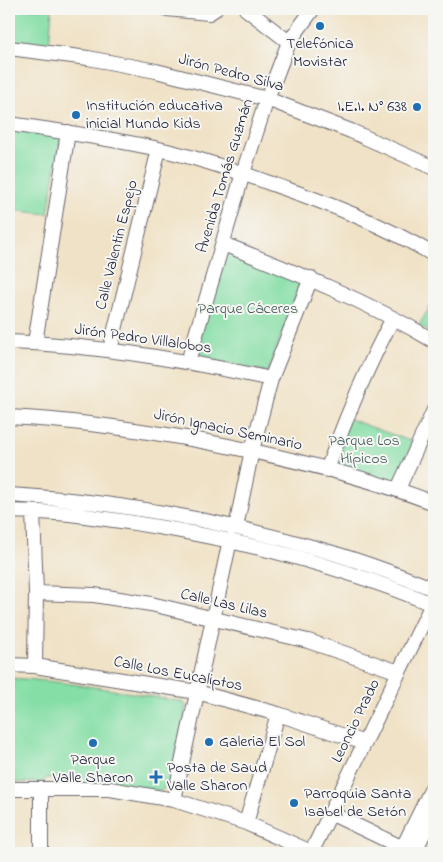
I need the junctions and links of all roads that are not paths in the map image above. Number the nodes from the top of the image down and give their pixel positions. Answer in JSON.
{"nodes":[{"id":1,"x":167,"y":9,"type":"edge"},
{"id":2,"x":215,"y":9,"type":"edge"},
{"id":3,"x":246,"y":9,"type":"edge"},
{"id":4,"x":313,"y":9,"type":"edge"},
{"id":5,"x":289,"y":42,"type":"junction"},
{"id":6,"x":9,"y":48,"type":"edge"},
{"id":7,"x":267,"y":99,"type":"junction"},
{"id":8,"x":9,"y":124,"type":"edge"},
{"id":9,"x":68,"y":132,"type":"junction"},
{"id":10,"x":159,"y":149,"type":"junction"},
{"id":11,"x":434,"y":168,"type":"edge"},
{"id":12,"x":243,"y":173,"type":"junction"},
{"id":13,"x":223,"y":244,"type":"junction"},
{"id":14,"x":434,"y":255,"type":"edge"},
{"id":15,"x":311,"y":278,"type":"junction"},
{"id":16,"x":393,"y":318,"type":"junction"},
{"id":17,"x":434,"y":341,"type":"edge"},
{"id":18,"x":9,"y":342,"type":"edge"},
{"id":19,"x":35,"y":343,"type":"junction"},
{"id":20,"x":110,"y":350,"type":"junction"},
{"id":21,"x":188,"y":362,"type":"junction"},
{"id":22,"x":272,"y":379,"type":"junction"},
{"id":23,"x":434,"y":410,"type":"edge"},
{"id":24,"x":9,"y":416,"type":"edge"},
{"id":25,"x":252,"y":450,"type":"junction"},
{"id":26,"x":327,"y":470,"type":"junction"},
{"id":27,"x":398,"y":489,"type":"junction"},
{"id":28,"x":9,"y":495,"type":"edge"},
{"id":29,"x":434,"y":504,"type":"edge"},
{"id":30,"x":9,"y":510,"type":"edge"},
{"id":31,"x":33,"y":512,"type":"junction"},
{"id":32,"x":236,"y":527,"type":"junction"},
{"id":33,"x":230,"y":540,"type":"junction"},
{"id":34,"x":434,"y":589,"type":"edge"},
{"id":35,"x":36,"y":593,"type":"junction"},
{"id":36,"x":434,"y":603,"type":"edge"},
{"id":37,"x":213,"y":619,"type":"junction"},
{"id":38,"x":9,"y":665,"type":"edge"},
{"id":39,"x":36,"y":666,"type":"junction"},
{"id":40,"x":399,"y":672,"type":"junction"},
{"id":41,"x":197,"y":692,"type":"junction"},
{"id":42,"x":278,"y":714,"type":"junction"},
{"id":43,"x":364,"y":743,"type":"junction"},
{"id":44,"x":434,"y":784,"type":"edge"},
{"id":45,"x":9,"y":789,"type":"edge"},
{"id":46,"x":41,"y":789,"type":"junction"},
{"id":47,"x":174,"y":800,"type":"junction"},
{"id":48,"x":434,"y":812,"type":"edge"},
{"id":49,"x":330,"y":813,"type":"junction"},
{"id":50,"x":246,"y":823,"type":"junction"},
{"id":51,"x":406,"y":851,"type":"edge"},
{"id":52,"x":41,"y":853,"type":"edge"},
{"id":53,"x":311,"y":853,"type":"edge"}],
"edges":[{"from":1,"to":2,"type":"street"},
{"from":3,"to":5,"type":"street"},
{"from":4,"to":5,"type":"street","name":"Avenida Tomás Guzmán"},
{"from":5,"to":7,"type":"street","name":"Avenida Tomás Guzmán"},
{"from":6,"to":7,"type":"street","name":"Jirón Pedro Silva"},
{"from":7,"to":11,"type":"street","name":"Jirón Pedro Silva"},
{"from":7,"to":12,"type":"street","name":"Avenida Tomás Guzmán"},
{"from":8,"to":9,"type":"street"},
{"from":9,"to":10,"type":"street"},
{"from":9,"to":19,"type":"street"},
{"from":10,"to":12,"type":"street"},
{"from":10,"to":20,"type":"street","name":"Calle Valentin Espejo"},
{"from":12,"to":13,"type":"street","name":"Avenida Tomás Guzmán"},
{"from":12,"to":14,"type":"street"},
{"from":13,"to":15,"type":"street"},
{"from":13,"to":21,"type":"street","name":"Avenida Tomás Guzmán"},
{"from":15,"to":16,"type":"street"},
{"from":15,"to":22,"type":"street"},
{"from":16,"to":17,"type":"street"},
{"from":16,"to":26,"type":"street"},
{"from":18,"to":19,"type":"street","name":"Jirón Pedro Villalobos"},
{"from":19,"to":20,"type":"street","name":"Jirón Pedro Villalobos"},
{"from":20,"to":21,"type":"street","name":"Jirón Pedro Villalobos"},
{"from":21,"to":22,"type":"street","name":"Jirón Pedro Villalobos"},
{"from":22,"to":25,"type":"street"},
{"from":23,"to":27,"type":"street"},
{"from":24,"to":25,"type":"street","name":"Jirón Ignacio Seminario"},
{"from":25,"to":26,"type":"street","name":"Jirón Ignacio Seminario"},
{"from":25,"to":32,"type":"street"},
{"from":26,"to":27,"type":"street","name":"Jirón Ignacio Seminario"},
{"from":27,"to":29,"type":"street","name":"Jirón Ignacio Seminario"},
{"from":28,"to":32,"type":"street"},
{"from":30,"to":31,"type":"street"},
{"from":31,"to":33,"type":"street"},
{"from":31,"to":35,"type":"street"},
{"from":32,"to":34,"type":"street"},
{"from":33,"to":36,"type":"street"},
{"from":33,"to":37,"type":"street"},
{"from":35,"to":37,"type":"street","name":"Calle Las Lilas"},
{"from":35,"to":39,"type":"street"},
{"from":36,"to":40,"type":"street","name":"Leoncio Prado"},
{"from":37,"to":40,"type":"street","name":"Calle Las Lilas"},
{"from":37,"to":41,"type":"street"},
{"from":38,"to":39,"type":"street","name":"Calle Los Eucaliptos"},
{"from":39,"to":41,"type":"street","name":"Calle Los Eucaliptos"},
{"from":40,"to":43,"type":"street","name":"Leoncio Prado"},
{"from":41,"to":42,"type":"street","name":"Calle Los Eucaliptos"},
{"from":41,"to":47,"type":"street"},
{"from":42,"to":43,"type":"street","name":"Calle Los Eucaliptos"},
{"from":42,"to":50,"type":"street"},
{"from":43,"to":49,"type":"street","name":"Leoncio Prado"},
{"from":44,"to":51,"type":"street"},
{"from":45,"to":46,"type":"street"},
{"from":46,"to":47,"type":"street"},
{"from":46,"to":52,"type":"street"},
{"from":47,"to":50,"type":"street"},
{"from":48,"to":51,"type":"street"},
{"from":49,"to":51,"type":"street"},
{"from":49,"to":53,"type":"street","name":"Leoncio Prado"},
{"from":50,"to":53,"type":"street"}]}
